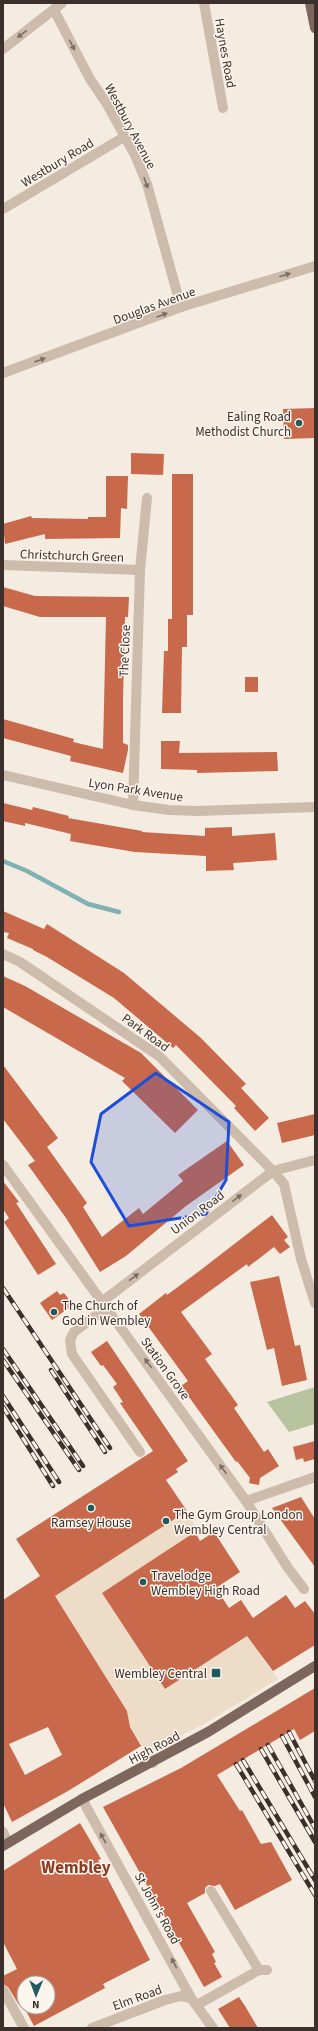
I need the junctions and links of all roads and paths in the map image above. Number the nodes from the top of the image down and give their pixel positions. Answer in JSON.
{"nodes":[{"id":1,"x":62,"y":3,"type":"edge"},
{"id":2,"x":204,"y":3,"type":"edge"},
{"id":3,"x":310,"y":3,"type":"edge"},
{"id":4,"x":54,"y":10,"type":"junction"},
{"id":5,"x":315,"y":28,"type":"edge"},
{"id":6,"x":3,"y":49,"type":"edge"},
{"id":7,"x":223,"y":108,"type":"dead end"},
{"id":8,"x":124,"y":137,"type":"junction"},
{"id":9,"x":3,"y":210,"type":"edge"},
{"id":10,"x":315,"y":266,"type":"edge"},
{"id":11,"x":181,"y":307,"type":"junction"},
{"id":12,"x":3,"y":373,"type":"edge"},
{"id":13,"x":147,"y":498,"type":"dead end"},
{"id":14,"x":3,"y":566,"type":"edge"},
{"id":15,"x":140,"y":570,"type":"junction"},
{"id":16,"x":3,"y":774,"type":"edge"},
{"id":17,"x":133,"y":805,"type":"junction"},
{"id":18,"x":315,"y":807,"type":"edge"},
{"id":19,"x":3,"y":954,"type":"edge"},
{"id":20,"x":315,"y":1160,"type":"edge"},
{"id":21,"x":3,"y":1165,"type":"edge"},
{"id":22,"x":273,"y":1171,"type":"junction"},
{"id":23,"x":315,"y":1303,"type":"edge"},
{"id":24,"x":105,"y":1304,"type":"junction"},
{"id":25,"x":140,"y":1452,"type":"dead end"},
{"id":26,"x":315,"y":1477,"type":"edge"},
{"id":27,"x":246,"y":1501,"type":"junction"},
{"id":28,"x":304,"y":1589,"type":"dead end"},
{"id":29,"x":315,"y":1666,"type":"edge"},
{"id":30,"x":148,"y":1752,"type":"dead end"},
{"id":31,"x":153,"y":1763,"type":"junction"},
{"id":32,"x":82,"y":1799,"type":"junction"},
{"id":33,"x":3,"y":1832,"type":"edge"},
{"id":34,"x":5,"y":1844,"type":"edge"},
{"id":35,"x":211,"y":1892,"type":"dead end"},
{"id":36,"x":3,"y":1990,"type":"edge"},
{"id":37,"x":194,"y":2002,"type":"junction"},
{"id":38,"x":24,"y":2028,"type":"edge"},
{"id":39,"x":92,"y":2028,"type":"edge"},
{"id":40,"x":213,"y":2028,"type":"edge"}],
"edges":[{"from":1,"to":4,"type":"street"},
{"from":2,"to":7,"type":"street","name":"Haynes Road"},
{"from":3,"to":5,"type":"main road"},
{"from":4,"to":6,"type":"street","one_way":true},
{"from":4,"to":8,"type":"street","name":"Westbury Avenue","one_way":true},
{"from":8,"to":9,"type":"street","name":"Westbury Road"},
{"from":8,"to":11,"type":"street","name":"Westbury Avenue","one_way":true},
{"from":11,"to":10,"type":"street","name":"Douglas Avenue","one_way":true},
{"from":12,"to":11,"type":"street","name":"Douglas Avenue","one_way":true},
{"from":13,"to":15,"type":"street","name":"The Close"},
{"from":14,"to":15,"type":"street","name":"Christchurch Green"},
{"from":15,"to":17,"type":"street","name":"The Close"},
{"from":16,"to":17,"type":"street","name":"Lyon Park Avenue"},
{"from":17,"to":18,"type":"street","name":"Lyon Park Avenue"},
{"from":19,"to":22,"type":"street","name":"Park Road"},
{"from":20,"to":22,"type":"street","name":"Union Road"},
{"from":21,"to":24,"type":"street","name":"Station Grove"},
{"from":22,"to":23,"type":"street","name":"Park Road"},
{"from":24,"to":22,"type":"street","name":"Union Road","one_way":true},
{"from":24,"to":25,"type":"street","name":"Union Road"},
{"from":27,"to":24,"type":"street","name":"Station Grove","one_way":true},
{"from":26,"to":27,"type":"street"},
{"from":27,"to":28,"type":"street","name":"Station Grove"},
{"from":29,"to":31,"type":"main road","name":"High Road"},
{"from":30,"to":31,"type":"street"},
{"from":31,"to":32,"type":"main road","name":"High Road"},
{"from":32,"to":34,"type":"main road","name":"High Road"},
{"from":37,"to":32,"type":"street","name":"St John's Road","one_way":true},
{"from":33,"to":34,"type":"street"},
{"from":35,"to":37,"type":"street"},
{"from":36,"to":38,"type":"street"},
{"from":37,"to":39,"type":"street","name":"Elm Road"},
{"from":37,"to":40,"type":"street","name":"St John's Road"}]}
